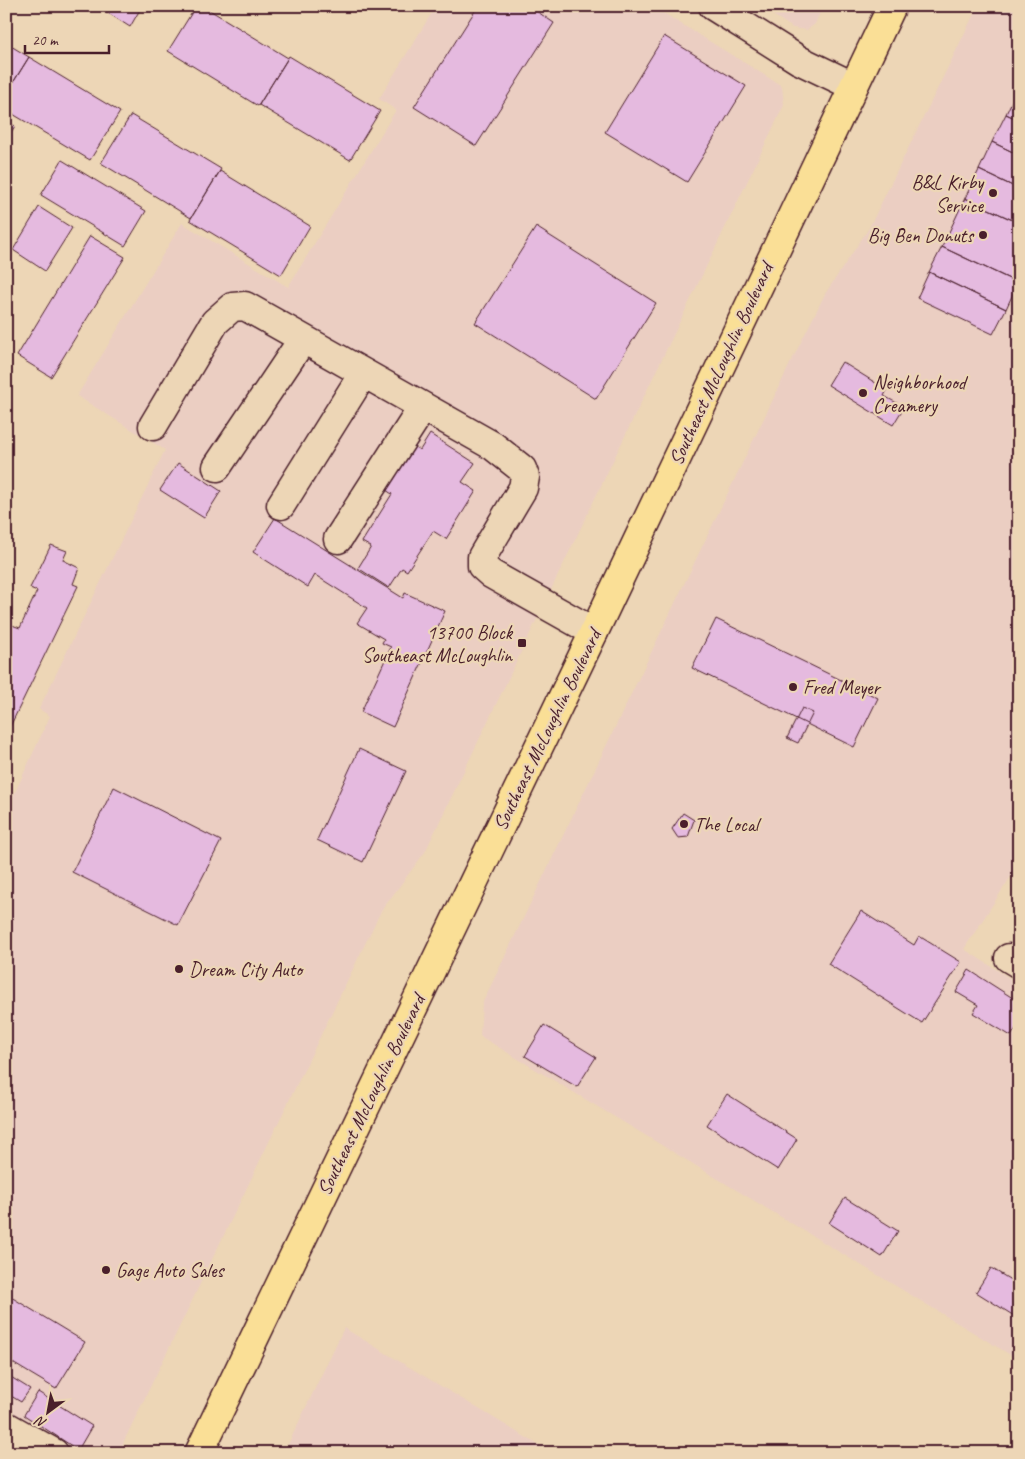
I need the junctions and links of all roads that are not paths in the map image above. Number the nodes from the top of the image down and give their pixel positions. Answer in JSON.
{"nodes":[{"id":1,"x":712,"y":6,"type":"edge"},
{"id":2,"x":892,"y":6,"type":"edge"},
{"id":3,"x":853,"y":86,"type":"junction"},
{"id":4,"x":303,"y":339,"type":"junction"},
{"id":5,"x":363,"y":374,"type":"junction"},
{"id":6,"x":423,"y":407,"type":"junction"},
{"id":7,"x":152,"y":426,"type":"dead end"},
{"id":8,"x":217,"y":467,"type":"dead end"},
{"id":9,"x":281,"y":505,"type":"dead end"},
{"id":10,"x":338,"y":540,"type":"dead end"},
{"id":11,"x":594,"y":632,"type":"junction"},
{"id":12,"x":6,"y":1426,"type":"edge"},
{"id":13,"x":54,"y":1453,"type":"edge"},
{"id":14,"x":199,"y":1453,"type":"edge"}],
"edges":[{"from":1,"to":3,"type":"street"},
{"from":2,"to":3,"type":"main road","name":"Southeast McLoughlin Boulevard"},
{"from":3,"to":11,"type":"main road","name":"Southeast McLoughlin Boulevard"},
{"from":4,"to":5,"type":"street"},
{"from":4,"to":7,"type":"street"},
{"from":4,"to":8,"type":"street"},
{"from":5,"to":6,"type":"street"},
{"from":5,"to":9,"type":"street"},
{"from":6,"to":10,"type":"street"},
{"from":6,"to":11,"type":"street"},
{"from":11,"to":14,"type":"main road","name":"Southeast McLoughlin Boulevard"},
{"from":12,"to":13,"type":"street"}]}
